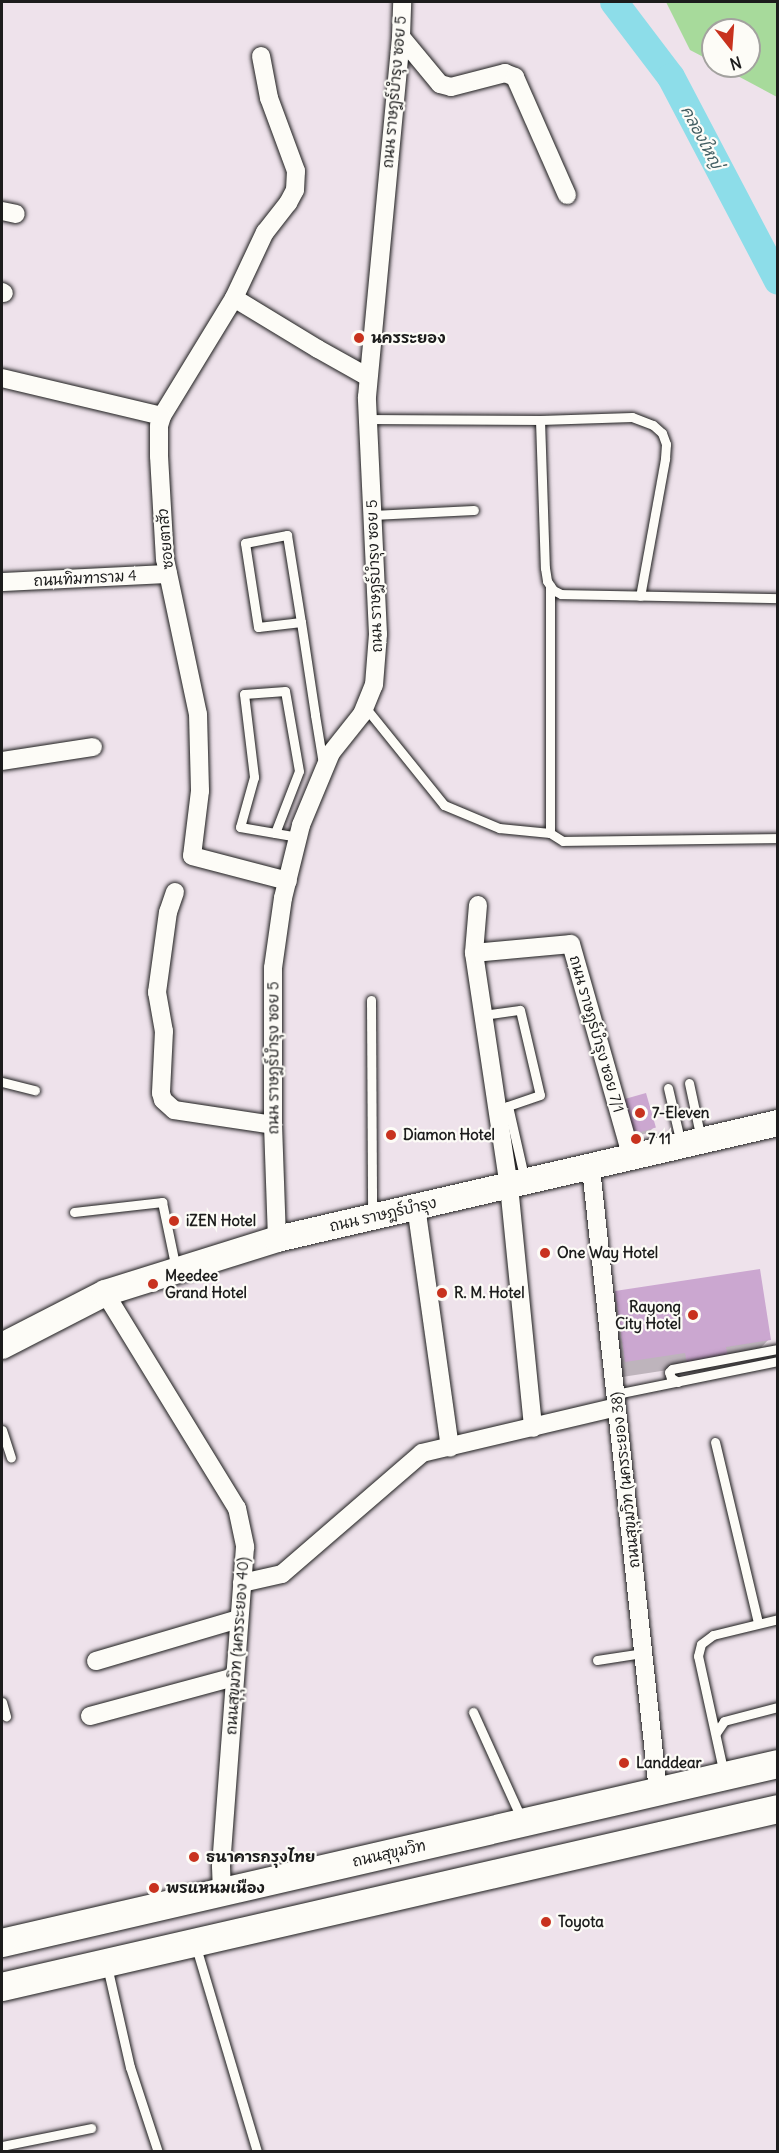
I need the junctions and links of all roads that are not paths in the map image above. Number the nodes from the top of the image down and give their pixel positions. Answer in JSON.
{"nodes":[{"id":1,"x":402,"y":2,"type":"edge"},
{"id":2,"x":401,"y":37,"type":"junction"},
{"id":3,"x":261,"y":56,"type":"dead end"},
{"id":4,"x":567,"y":195,"type":"dead end"},
{"id":5,"x":234,"y":298,"type":"junction"},
{"id":6,"x":368,"y":377,"type":"junction"},
{"id":7,"x":2,"y":378,"type":"edge"},
{"id":8,"x":162,"y":416,"type":"junction"},
{"id":9,"x":368,"y":418,"type":"junction"},
{"id":10,"x":540,"y":420,"type":"junction"},
{"id":11,"x":474,"y":510,"type":"dead end"},
{"id":12,"x":372,"y":515,"type":"junction"},
{"id":13,"x":168,"y":574,"type":"junction"},
{"id":14,"x":2,"y":582,"type":"edge"},
{"id":15,"x":550,"y":586,"type":"junction"},
{"id":16,"x":640,"y":597,"type":"junction"},
{"id":17,"x":777,"y":598,"type":"edge"},
{"id":18,"x":301,"y":622,"type":"junction"},
{"id":19,"x":363,"y":710,"type":"junction"},
{"id":20,"x":93,"y":747,"type":"dead end"},
{"id":21,"x":2,"y":761,"type":"edge"},
{"id":22,"x":328,"y":762,"type":"junction"},
{"id":23,"x":275,"y":833,"type":"junction"},
{"id":24,"x":550,"y":833,"type":"junction"},
{"id":25,"x":298,"y":837,"type":"junction"},
{"id":26,"x":777,"y":837,"type":"edge"},
{"id":27,"x":288,"y":881,"type":"junction"},
{"id":28,"x":175,"y":892,"type":"dead end"},
{"id":29,"x":478,"y":905,"type":"dead end"},
{"id":30,"x":474,"y":953,"type":"junction"},
{"id":31,"x":371,"y":1000,"type":"dead end"},
{"id":32,"x":483,"y":1015,"type":"junction"},
{"id":33,"x":2,"y":1082,"type":"edge"},
{"id":34,"x":689,"y":1083,"type":"dead end"},
{"id":35,"x":668,"y":1088,"type":"dead end"},
{"id":36,"x":34,"y":1090,"type":"dead end"},
{"id":37,"x":777,"y":1123,"type":"edge"},
{"id":38,"x":273,"y":1125,"type":"junction"},
{"id":39,"x":691,"y":1144,"type":"junction"},
{"id":40,"x":632,"y":1158,"type":"junction"},
{"id":41,"x":591,"y":1168,"type":"junction"},
{"id":42,"x":517,"y":1184,"type":"junction"},
{"id":43,"x":416,"y":1206,"type":"junction"},
{"id":44,"x":74,"y":1212,"type":"dead end"},
{"id":45,"x":372,"y":1216,"type":"junction"},
{"id":46,"x":277,"y":1239,"type":"junction"},
{"id":47,"x":176,"y":1269,"type":"junction"},
{"id":48,"x":105,"y":1293,"type":"junction"},
{"id":49,"x":2,"y":1346,"type":"edge"},
{"id":50,"x":777,"y":1349,"type":"edge"},
{"id":51,"x":777,"y":1361,"type":"edge"},
{"id":52,"x":679,"y":1382,"type":"junction"},
{"id":53,"x":616,"y":1401,"type":"junction"},
{"id":54,"x":533,"y":1428,"type":"junction"},
{"id":55,"x":2,"y":1430,"type":"edge"},
{"id":56,"x":716,"y":1442,"type":"dead end"},
{"id":57,"x":450,"y":1448,"type":"junction"},
{"id":58,"x":11,"y":1458,"type":"dead end"},
{"id":59,"x":242,"y":1584,"type":"junction"},
{"id":60,"x":239,"y":1619,"type":"junction"},
{"id":61,"x":777,"y":1619,"type":"edge"},
{"id":62,"x":758,"y":1622,"type":"junction"},
{"id":63,"x":643,"y":1653,"type":"junction"},
{"id":64,"x":597,"y":1659,"type":"dead end"},
{"id":65,"x":96,"y":1661,"type":"dead end"},
{"id":66,"x":235,"y":1677,"type":"junction"},
{"id":67,"x":2,"y":1702,"type":"edge"},
{"id":68,"x":777,"y":1707,"type":"edge"},
{"id":69,"x":473,"y":1712,"type":"dead end"},
{"id":70,"x":6,"y":1716,"type":"dead end"},
{"id":71,"x":90,"y":1716,"type":"dead end"},
{"id":72,"x":716,"y":1733,"type":"junction"},
{"id":73,"x":777,"y":1764,"type":"edge"},
{"id":74,"x":725,"y":1776,"type":"junction"},
{"id":75,"x":658,"y":1791,"type":"junction"},
{"id":76,"x":777,"y":1809,"type":"edge"},
{"id":77,"x":522,"y":1823,"type":"junction"},
{"id":78,"x":222,"y":1892,"type":"junction"},
{"id":79,"x":2,"y":1943,"type":"edge"},
{"id":80,"x":195,"y":1943,"type":"junction"},
{"id":81,"x":106,"y":1964,"type":"junction"},
{"id":82,"x":2,"y":1987,"type":"edge"},
{"id":83,"x":91,"y":2128,"type":"dead end"},
{"id":84,"x":2,"y":2146,"type":"edge"},
{"id":85,"x":158,"y":2151,"type":"edge"},
{"id":86,"x":257,"y":2151,"type":"edge"}],
"edges":[{"from":1,"to":2,"type":"street","name":"ถนน ราษฎร์บำรุง ซอย 5"},
{"from":2,"to":4,"type":"street"},
{"from":2,"to":6,"type":"street","name":"ถนน ราษฎร์บำรุง ซอย 5"},
{"from":3,"to":5,"type":"street","name":"ซอยตาสัว"},
{"from":5,"to":6,"type":"street"},
{"from":5,"to":8,"type":"street","name":"ซอยตาสัว"},
{"from":6,"to":9,"type":"street","name":"ถนน ราษฎร์บำรุง ซอย 5"},
{"from":7,"to":8,"type":"street"},
{"from":8,"to":13,"type":"street","name":"ซอยตาสัว"},
{"from":9,"to":10,"type":"lane"},
{"from":9,"to":12,"type":"street","name":"ถนน ราษฎร์บำรุง ซอย 5"},
{"from":10,"to":15,"type":"lane"},
{"from":10,"to":16,"type":"lane"},
{"from":11,"to":12,"type":"lane"},
{"from":12,"to":19,"type":"street","name":"ถนน ราษฎร์บำรุง ซอย 5"},
{"from":13,"to":14,"type":"street","name":"ถนนทิมทาราม 4"},
{"from":13,"to":27,"type":"street","name":"ซอยตาสัว"},
{"from":15,"to":16,"type":"lane"},
{"from":15,"to":24,"type":"lane"},
{"from":16,"to":17,"type":"lane"},
{"from":18,"to":18,"type":"lane"},
{"from":18,"to":22,"type":"lane"},
{"from":19,"to":22,"type":"street","name":"ถนน ราษฎร์บำรุง ซอย 5"},
{"from":19,"to":24,"type":"lane"},
{"from":20,"to":21,"type":"street"},
{"from":22,"to":25,"type":"street","name":"ถนน ราษฎร์บำรุง ซอย 5"},
{"from":23,"to":23,"type":"lane"},
{"from":23,"to":25,"type":"lane"},
{"from":24,"to":26,"type":"lane"},
{"from":25,"to":27,"type":"street","name":"ถนน ราษฎร์บำรุง ซอย 5"},
{"from":27,"to":38,"type":"street","name":"ถนน ราษฎร์บำรุง ซอย 5"},
{"from":28,"to":38,"type":"street"},
{"from":29,"to":30,"type":"street"},
{"from":30,"to":32,"type":"street"},
{"from":30,"to":40,"type":"street","name":"ถนน ราษฎร์บำรุง ซอย 7/1"},
{"from":31,"to":45,"type":"lane"},
{"from":32,"to":42,"type":"street"},
{"from":32,"to":42,"type":"lane"},
{"from":33,"to":36,"type":"lane"},
{"from":34,"to":39,"type":"lane"},
{"from":35,"to":39,"type":"lane"},
{"from":37,"to":39,"type":"street","name":"ถนน ราษฎร์บำรุง"},
{"from":38,"to":46,"type":"street","name":"ถนน ราษฎร์บำรุง ซอย 5"},
{"from":39,"to":40,"type":"street","name":"ถนน ราษฎร์บำรุง"},
{"from":40,"to":41,"type":"street","name":"ถนน ราษฎร์บำรุง"},
{"from":41,"to":42,"type":"street","name":"ถนน ราษฎร์บำรุง"},
{"from":41,"to":53,"type":"street","name":"ถนนสุขุมวิท (นครระยอง 38)"},
{"from":42,"to":43,"type":"street","name":"ถนน ราษฎร์บำรุง"},
{"from":42,"to":54,"type":"street"},
{"from":43,"to":45,"type":"street","name":"ถนน ราษฎร์บำรุง"},
{"from":43,"to":57,"type":"street"},
{"from":44,"to":47,"type":"lane"},
{"from":45,"to":46,"type":"street","name":"ถนน ราษฎร์บำรุง"},
{"from":46,"to":47,"type":"street","name":"ถนน ราษฎร์บำรุง"},
{"from":47,"to":48,"type":"street","name":"ถนน ราษฎร์บำรุง"},
{"from":48,"to":49,"type":"street","name":"ถนน ราษฎร์บำรุง"},
{"from":48,"to":59,"type":"street","name":"ถนนสุขุมวิท (นครระยอง 40)"},
{"from":50,"to":52,"type":"lane"},
{"from":51,"to":52,"type":"lane"},
{"from":52,"to":53,"type":"lane"},
{"from":53,"to":54,"type":"street"},
{"from":53,"to":63,"type":"street","name":"ถนนสุขุมวิท (นครระยอง 38)"},
{"from":54,"to":57,"type":"street"},
{"from":55,"to":58,"type":"lane"},
{"from":56,"to":62,"type":"lane"},
{"from":57,"to":59,"type":"street"},
{"from":59,"to":60,"type":"street","name":"ถนนสุขุมวิท (นครระยอง 40)"},
{"from":60,"to":65,"type":"street"},
{"from":60,"to":66,"type":"street","name":"ถนนสุขุมวิท (นครระยอง 40)"},
{"from":61,"to":62,"type":"lane"},
{"from":62,"to":72,"type":"lane"},
{"from":63,"to":64,"type":"lane"},
{"from":63,"to":75,"type":"street","name":"ถนนสุขุมวิท (นครระยอง 38)"},
{"from":66,"to":71,"type":"street"},
{"from":66,"to":78,"type":"street","name":"ถนนสุขุมวิท (นครระยอง 40)"},
{"from":67,"to":70,"type":"lane"},
{"from":68,"to":72,"type":"lane"},
{"from":69,"to":77,"type":"lane"},
{"from":72,"to":74,"type":"lane"},
{"from":73,"to":74,"type":"main road","name":"ถนนสุขุมวิท"},
{"from":74,"to":75,"type":"main road","name":"ถนนสุขุมวิท"},
{"from":75,"to":77,"type":"main road","name":"ถนนสุขุมวิท"},
{"from":76,"to":80,"type":"main road"},
{"from":77,"to":78,"type":"main road","name":"ถนนสุขุมวิท"},
{"from":78,"to":79,"type":"main road","name":"ถนนสุขุมวิท"},
{"from":80,"to":81,"type":"main road"},
{"from":80,"to":86,"type":"lane"},
{"from":81,"to":82,"type":"main road"},
{"from":81,"to":85,"type":"lane"},
{"from":83,"to":84,"type":"lane"}]}
